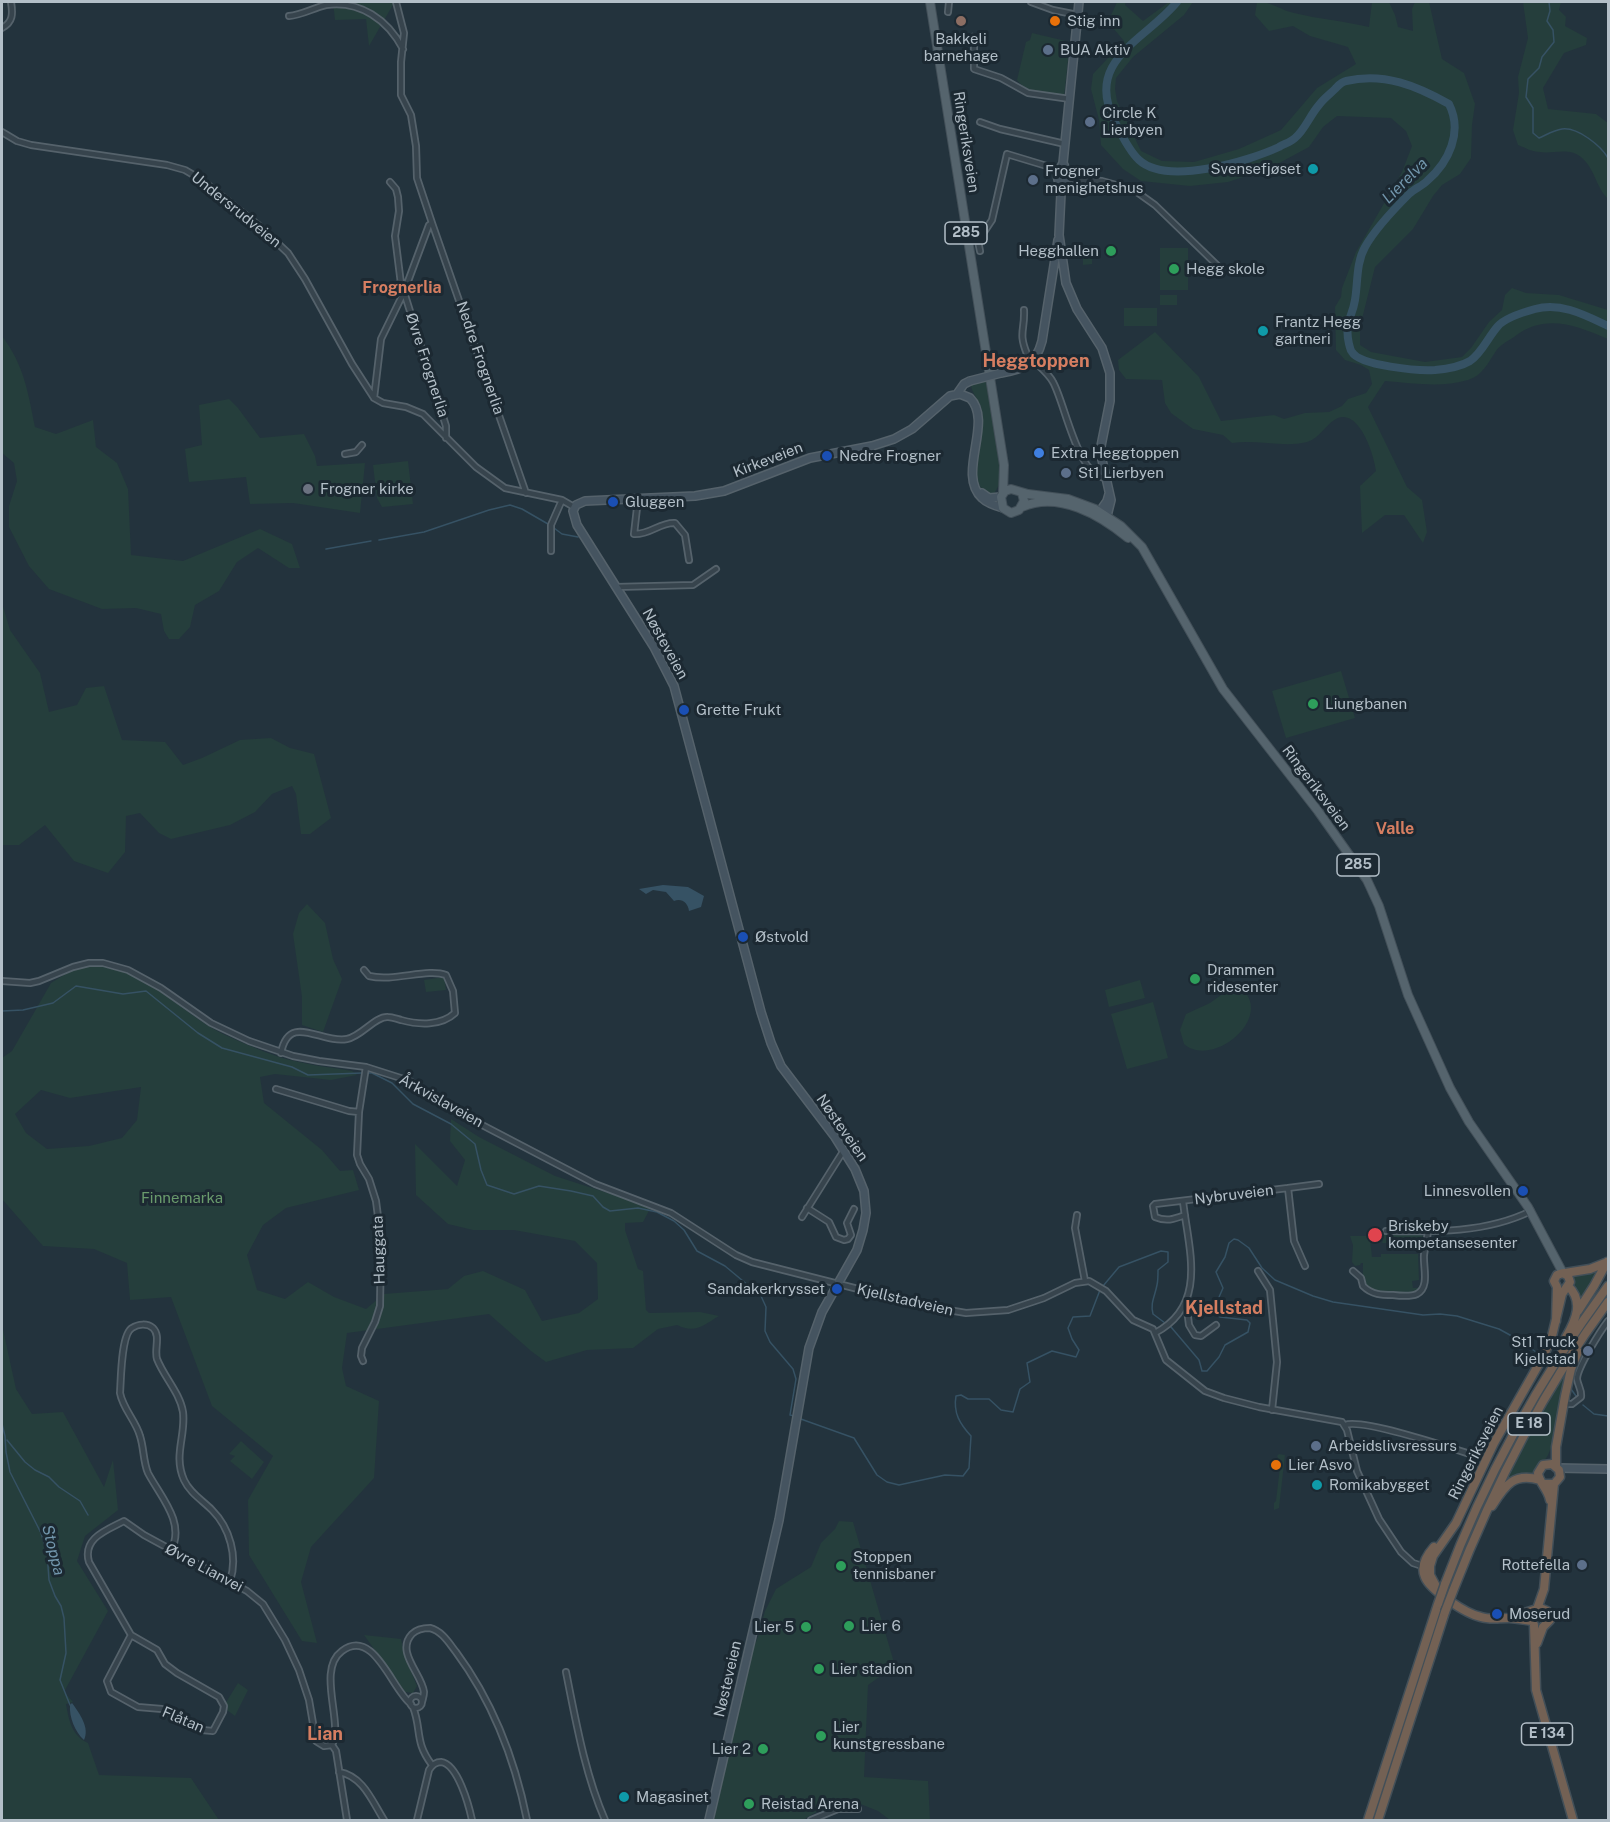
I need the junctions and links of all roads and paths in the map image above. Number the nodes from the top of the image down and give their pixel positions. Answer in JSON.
{"nodes":[{"id":1,"x":11,"y":2,"type":"edge"},
{"id":2,"x":396,"y":2,"type":"edge"},
{"id":3,"x":930,"y":2,"type":"edge"},
{"id":4,"x":949,"y":2,"type":"edge"},
{"id":5,"x":1030,"y":2,"type":"edge"},
{"id":6,"x":1079,"y":2,"type":"edge"},
{"id":7,"x":948,"y":12,"type":"dead end"},
{"id":8,"x":1078,"y":15,"type":"junction"},
{"id":9,"x":289,"y":16,"type":"dead end"},
{"id":10,"x":2,"y":28,"type":"edge"},
{"id":11,"x":972,"y":37,"type":"dead end"},
{"id":12,"x":403,"y":49,"type":"junction"},
{"id":13,"x":1070,"y":99,"type":"junction"},
{"id":14,"x":980,"y":122,"type":"dead end"},
{"id":15,"x":2,"y":132,"type":"edge"},
{"id":16,"x":1065,"y":144,"type":"junction"},
{"id":17,"x":1063,"y":174,"type":"junction"},
{"id":18,"x":390,"y":182,"type":"dead end"},
{"id":19,"x":432,"y":223,"type":"junction"},
{"id":20,"x":1059,"y":235,"type":"junction"},
{"id":21,"x":980,"y":251,"type":"dead end"},
{"id":22,"x":1218,"y":266,"type":"dead end"},
{"id":23,"x":371,"y":286,"type":"dead end"},
{"id":24,"x":403,"y":292,"type":"junction"},
{"id":25,"x":1024,"y":310,"type":"dead end"},
{"id":26,"x":1027,"y":354,"type":"dead end"},
{"id":27,"x":1034,"y":361,"type":"junction"},
{"id":28,"x":970,"y":381,"type":"junction"},
{"id":29,"x":957,"y":394,"type":"junction"},
{"id":30,"x":966,"y":396,"type":"junction"},
{"id":31,"x":374,"y":398,"type":"junction"},
{"id":32,"x":446,"y":438,"type":"junction"},
{"id":33,"x":362,"y":445,"type":"dead end"},
{"id":34,"x":345,"y":454,"type":"dead end"},
{"id":35,"x":1004,"y":465,"type":"junction"},
{"id":36,"x":1105,"y":478,"type":"junction"},
{"id":37,"x":977,"y":490,"type":"junction"},
{"id":38,"x":1018,"y":491,"type":"junction"},
{"id":39,"x":526,"y":494,"type":"junction"},
{"id":40,"x":1002,"y":495,"type":"junction"},
{"id":41,"x":638,"y":499,"type":"junction"},
{"id":42,"x":562,"y":500,"type":"junction"},
{"id":43,"x":1022,"y":507,"type":"junction"},
{"id":44,"x":1003,"y":508,"type":"junction"},
{"id":45,"x":574,"y":510,"type":"junction"},
{"id":46,"x":1103,"y":515,"type":"junction"},
{"id":47,"x":551,"y":551,"type":"dead end"},
{"id":48,"x":689,"y":560,"type":"dead end"},
{"id":49,"x":716,"y":569,"type":"dead end"},
{"id":50,"x":616,"y":587,"type":"junction"},
{"id":51,"x":364,"y":970,"type":"dead end"},
{"id":52,"x":2,"y":981,"type":"edge"},
{"id":53,"x":281,"y":1053,"type":"junction"},
{"id":54,"x":366,"y":1070,"type":"junction"},
{"id":55,"x":276,"y":1089,"type":"dead end"},
{"id":56,"x":359,"y":1112,"type":"junction"},
{"id":57,"x":844,"y":1150,"type":"junction"},
{"id":58,"x":1319,"y":1184,"type":"dead end"},
{"id":59,"x":1288,"y":1188,"type":"junction"},
{"id":60,"x":1183,"y":1201,"type":"junction"},
{"id":61,"x":807,"y":1208,"type":"junction"},
{"id":62,"x":854,"y":1209,"type":"dead end"},
{"id":63,"x":1529,"y":1212,"type":"junction"},
{"id":64,"x":1077,"y":1215,"type":"dead end"},
{"id":65,"x":1185,"y":1215,"type":"junction"},
{"id":66,"x":802,"y":1217,"type":"dead end"},
{"id":67,"x":1386,"y":1231,"type":"dead end"},
{"id":68,"x":1428,"y":1232,"type":"junction"},
{"id":69,"x":1608,"y":1262,"type":"edge"},
{"id":70,"x":1305,"y":1266,"type":"dead end"},
{"id":71,"x":1258,"y":1271,"type":"dead end"},
{"id":72,"x":1353,"y":1271,"type":"dead end"},
{"id":73,"x":1561,"y":1274,"type":"junction"},
{"id":74,"x":1085,"y":1281,"type":"junction"},
{"id":75,"x":838,"y":1283,"type":"junction"},
{"id":76,"x":1608,"y":1286,"type":"edge"},
{"id":77,"x":1563,"y":1287,"type":"junction"},
{"id":78,"x":1186,"y":1301,"type":"junction"},
{"id":79,"x":1608,"y":1302,"type":"edge"},
{"id":80,"x":1577,"y":1312,"type":"junction"},
{"id":81,"x":1595,"y":1320,"type":"junction"},
{"id":82,"x":1608,"y":1320,"type":"edge"},
{"id":83,"x":1216,"y":1325,"type":"dead end"},
{"id":84,"x":1155,"y":1333,"type":"junction"},
{"id":85,"x":363,"y":1361,"type":"dead end"},
{"id":86,"x":1547,"y":1373,"type":"junction"},
{"id":87,"x":1563,"y":1404,"type":"junction"},
{"id":88,"x":1272,"y":1410,"type":"junction"},
{"id":89,"x":1345,"y":1425,"type":"junction"},
{"id":90,"x":1473,"y":1455,"type":"dead end"},
{"id":91,"x":1608,"y":1469,"type":"edge"},
{"id":92,"x":1552,"y":1475,"type":"junction"},
{"id":93,"x":1475,"y":1534,"type":"junction"},
{"id":94,"x":171,"y":1550,"type":"junction"},
{"id":95,"x":1426,"y":1565,"type":"junction"},
{"id":96,"x":230,"y":1581,"type":"junction"},
{"id":97,"x":1441,"y":1587,"type":"junction"},
{"id":98,"x":1544,"y":1589,"type":"junction"},
{"id":99,"x":1547,"y":1611,"type":"junction"},
{"id":100,"x":1536,"y":1619,"type":"junction"},
{"id":101,"x":131,"y":1635,"type":"junction"},
{"id":102,"x":566,"y":1672,"type":"dead end"},
{"id":103,"x":422,"y":1686,"type":"junction"},
{"id":104,"x":401,"y":1692,"type":"junction"},
{"id":105,"x":415,"y":1697,"type":"junction"},
{"id":106,"x":421,"y":1704,"type":"junction"},
{"id":107,"x":412,"y":1705,"type":"junction"},
{"id":108,"x":416,"y":1714,"type":"junction"},
{"id":109,"x":333,"y":1745,"type":"junction"},
{"id":110,"x":432,"y":1765,"type":"junction"},
{"id":111,"x":339,"y":1772,"type":"junction"},
{"id":112,"x":858,"y":1809,"type":"dead end"},
{"id":113,"x":347,"y":1821,"type":"edge"},
{"id":114,"x":384,"y":1821,"type":"edge"},
{"id":115,"x":417,"y":1821,"type":"edge"},
{"id":116,"x":472,"y":1821,"type":"edge"},
{"id":117,"x":527,"y":1821,"type":"edge"},
{"id":118,"x":605,"y":1821,"type":"edge"},
{"id":119,"x":709,"y":1821,"type":"edge"},
{"id":120,"x":811,"y":1821,"type":"edge"},
{"id":121,"x":1368,"y":1821,"type":"edge"},
{"id":122,"x":1378,"y":1821,"type":"edge"},
{"id":123,"x":1573,"y":1821,"type":"edge"}],
"edges":[{"from":1,"to":10,"type":"street"},
{"from":2,"to":12,"type":"street","name":"Nedre Frognerlia"},
{"from":3,"to":35,"type":"main road","name":"Ringeriksveien","number":"285"},
{"from":4,"to":7,"type":"street"},
{"from":5,"to":8,"type":"street"},
{"from":6,"to":8,"type":"main road"},
{"from":8,"to":13,"type":"main road"},
{"from":9,"to":12,"type":"street"},
{"from":11,"to":13,"type":"street"},
{"from":12,"to":19,"type":"street","name":"Nedre Frognerlia"},
{"from":13,"to":16,"type":"main road"},
{"from":14,"to":16,"type":"street"},
{"from":15,"to":31,"type":"street","name":"Undersrudveien"},
{"from":16,"to":17,"type":"main road"},
{"from":17,"to":20,"type":"main road"},
{"from":17,"to":21,"type":"street"},
{"from":17,"to":22,"type":"street"},
{"from":18,"to":24,"type":"street","name":"Øvre Frognerlia"},
{"from":19,"to":24,"type":"street"},
{"from":19,"to":39,"type":"street","name":"Nedre Frognerlia"},
{"from":20,"to":27,"type":"main road"},
{"from":20,"to":36,"type":"main road"},
{"from":23,"to":24,"type":"street"},
{"from":24,"to":31,"type":"street"},
{"from":24,"to":32,"type":"street","name":"Øvre Frognerlia"},
{"from":25,"to":26,"type":"street"},
{"from":27,"to":28,"type":"main road","bridge":true},
{"from":27,"to":36,"type":"street"},
{"from":28,"to":29,"type":"main road","name":"Kirkeveien"},
{"from":28,"to":30,"type":"main road"},
{"from":29,"to":30,"type":"main road"},
{"from":29,"to":41,"type":"main road","name":"Kirkeveien"},
{"from":30,"to":37,"type":"main road"},
{"from":31,"to":32,"type":"street"},
{"from":32,"to":39,"type":"street"},
{"from":33,"to":34,"type":"street"},
{"from":35,"to":38,"type":"main road","name":"Ringeriksveien","number":"285"},
{"from":35,"to":40,"type":"main road","name":"Ringeriksveien","number":"285"},
{"from":36,"to":46,"type":"main road"},
{"from":37,"to":40,"type":"main road"},
{"from":37,"to":44,"type":"main road"},
{"from":38,"to":40,"type":"main road","number":"285"},
{"from":38,"to":43,"type":"main road","number":"285"},
{"from":38,"to":46,"type":"main road","name":"Ringeriksveien","number":"285"},
{"from":39,"to":42,"type":"street"},
{"from":40,"to":44,"type":"main road","number":"285"},
{"from":41,"to":45,"type":"main road","name":"Kirkeveien"},
{"from":41,"to":48,"type":"street"},
{"from":42,"to":45,"type":"street"},
{"from":42,"to":47,"type":"street"},
{"from":43,"to":44,"type":"main road","number":"285"},
{"from":43,"to":46,"type":"main road","name":"Ringeriksveien","number":"285"},
{"from":45,"to":50,"type":"main road","name":"Nøsteveien"},
{"from":46,"to":63,"type":"main road","name":"Ringeriksveien","number":"285"},
{"from":49,"to":50,"type":"street"},
{"from":50,"to":57,"type":"main road","name":"Nøsteveien"},
{"from":51,"to":53,"type":"street"},
{"from":52,"to":53,"type":"street","name":"Årkvislaveien"},
{"from":53,"to":54,"type":"street","name":"Årkvislaveien"},
{"from":54,"to":56,"type":"street","name":"Hauggata"},
{"from":54,"to":75,"type":"street","name":"Årkvislaveien"},
{"from":55,"to":56,"type":"street"},
{"from":56,"to":85,"type":"street","name":"Hauggata"},
{"from":57,"to":61,"type":"street"},
{"from":57,"to":75,"type":"main road","name":"Nøsteveien"},
{"from":58,"to":59,"type":"street","name":"Nybruveien"},
{"from":59,"to":60,"type":"street","name":"Nybruveien"},
{"from":59,"to":70,"type":"street","name":"Nybruveien"},
{"from":60,"to":65,"type":"street","name":"Nybruveien"},
{"from":60,"to":65,"type":"street"},
{"from":61,"to":62,"type":"street"},
{"from":61,"to":66,"type":"street"},
{"from":63,"to":68,"type":"street"},
{"from":63,"to":73,"type":"main road","name":"Ringeriksveien","number":"285"},
{"from":64,"to":74,"type":"street"},
{"from":65,"to":78,"type":"street","name":"Nybruveien"},
{"from":67,"to":68,"type":"street"},
{"from":68,"to":72,"type":"street"},
{"from":69,"to":73,"type":"highway","number":"E 18"},
{"from":69,"to":80,"type":"highway","number":"E 18"},
{"from":71,"to":88,"type":"street"},
{"from":73,"to":77,"type":"highway"},
{"from":73,"to":77,"type":"highway"},
{"from":74,"to":75,"type":"street","name":"Kjellstadveien"},
{"from":74,"to":84,"type":"street"},
{"from":75,"to":119,"type":"main road","name":"Nøsteveien"},
{"from":76,"to":86,"type":"highway","number":"E 18"},
{"from":77,"to":80,"type":"highway"},
{"from":77,"to":95,"type":"highway","name":"Ringeriksveien"},
{"from":78,"to":83,"type":"street"},
{"from":78,"to":84,"type":"street","name":"Nybruveien"},
{"from":79,"to":81,"type":"highway","number":"E 18"},
{"from":80,"to":86,"type":"highway","number":"E 18"},
{"from":81,"to":87,"type":"highway","number":"E 18"},
{"from":81,"to":93,"type":"highway","number":"E 18"},
{"from":82,"to":87,"type":"street"},
{"from":84,"to":88,"type":"street"},
{"from":86,"to":97,"type":"highway","number":"E 18"},
{"from":87,"to":92,"type":"highway","number":"E 18"},
{"from":88,"to":89,"type":"street"},
{"from":89,"to":90,"type":"street"},
{"from":89,"to":95,"type":"street"},
{"from":91,"to":92,"type":"main road"},
{"from":92,"to":93,"type":"highway","number":"E 18"},
{"from":92,"to":98,"type":"highway"},
{"from":93,"to":122,"type":"highway","number":"E 18","bridge":true},
{"from":94,"to":96,"type":"street","name":"Øvre Lianvei"},
{"from":94,"to":96,"type":"street"},
{"from":94,"to":101,"type":"street","name":"Øvre Lianvei"},
{"from":95,"to":97,"type":"highway"},
{"from":96,"to":109,"type":"street","name":"Øvre Lianvei"},
{"from":97,"to":100,"type":"highway"},
{"from":97,"to":121,"type":"highway","number":"E 18","bridge":true},
{"from":98,"to":99,"type":"highway"},
{"from":98,"to":100,"type":"highway"},
{"from":99,"to":100,"type":"highway"},
{"from":99,"to":100,"type":"highway","number":"E 134"},
{"from":100,"to":123,"type":"highway","number":"E 134"},
{"from":101,"to":101,"type":"street","name":"Flåtan"},
{"from":102,"to":118,"type":"street"},
{"from":103,"to":105,"type":"street"},
{"from":103,"to":106,"type":"street"},
{"from":103,"to":117,"type":"street"},
{"from":104,"to":105,"type":"street"},
{"from":104,"to":107,"type":"street"},
{"from":104,"to":109,"type":"street"},
{"from":105,"to":106,"type":"street"},
{"from":105,"to":107,"type":"street"},
{"from":106,"to":107,"type":"street"},
{"from":106,"to":108,"type":"street"},
{"from":107,"to":108,"type":"street"},
{"from":108,"to":110,"type":"street"},
{"from":109,"to":111,"type":"street"},
{"from":110,"to":115,"type":"street"},
{"from":110,"to":116,"type":"street"},
{"from":111,"to":113,"type":"street"},
{"from":111,"to":114,"type":"street"},
{"from":112,"to":120,"type":"street"}]}
